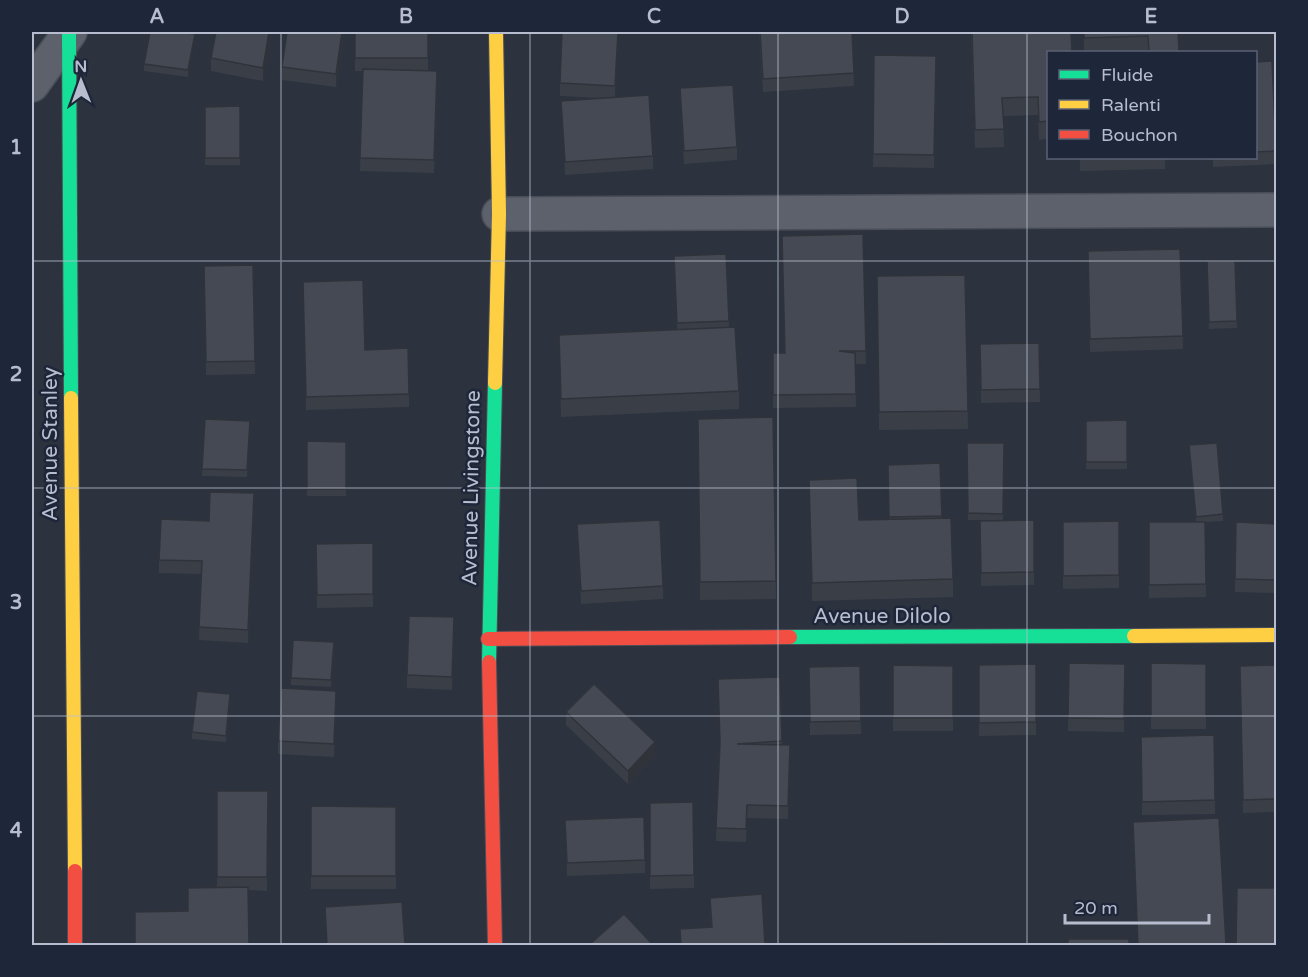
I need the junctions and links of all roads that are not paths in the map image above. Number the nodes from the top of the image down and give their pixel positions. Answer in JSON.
{"nodes":[{"id":1,"x":69,"y":32,"type":"edge"},
{"id":2,"x":496,"y":32,"type":"edge"},
{"id":3,"x":32,"y":85,"type":"edge"},
{"id":4,"x":1276,"y":210,"type":"edge"},
{"id":5,"x":499,"y":214,"type":"junction"},
{"id":6,"x":1276,"y":635,"type":"edge"},
{"id":7,"x":488,"y":639,"type":"junction"},
{"id":8,"x":75,"y":945,"type":"edge"},
{"id":9,"x":495,"y":945,"type":"edge"}],
"edges":[{"from":1,"to":3,"type":"street"},
{"from":1,"to":8,"type":"street","name":"Avenue Stanley"},
{"from":2,"to":5,"type":"street","name":"Avenue Livingstone"},
{"from":4,"to":5,"type":"street"},
{"from":5,"to":7,"type":"street","name":"Avenue Livingstone"},
{"from":6,"to":7,"type":"street","name":"Avenue Dilolo"},
{"from":7,"to":9,"type":"street","name":"Avenue Livingstone"}]}
